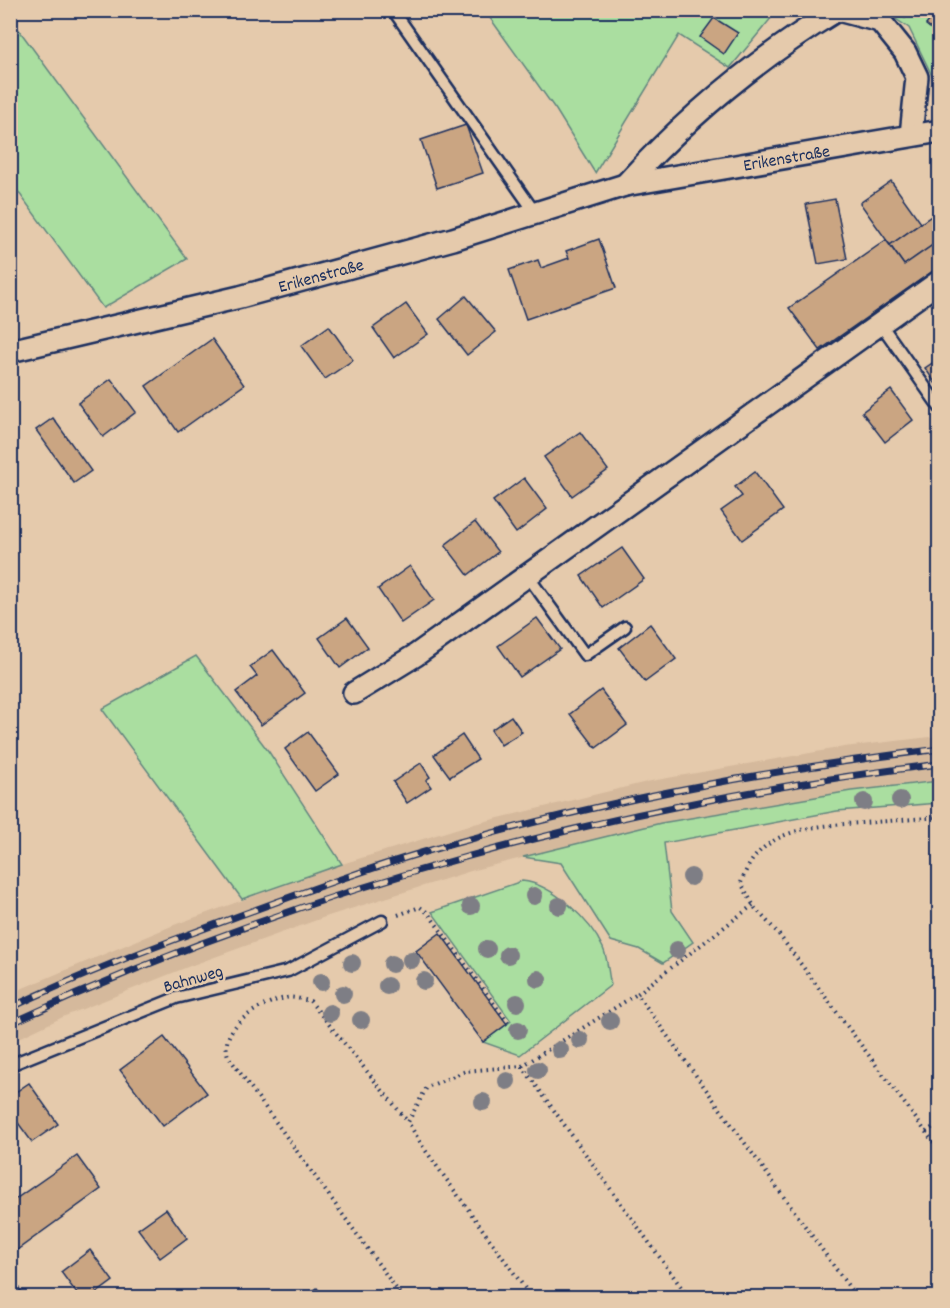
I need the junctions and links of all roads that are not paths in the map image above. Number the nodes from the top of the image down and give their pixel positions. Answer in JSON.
{"nodes":[{"id":1,"x":393,"y":10,"type":"edge"},
{"id":2,"x":837,"y":10,"type":"edge"},
{"id":3,"x":939,"y":131,"type":"edge"},
{"id":4,"x":911,"y":135,"type":"junction"},
{"id":5,"x":625,"y":185,"type":"junction"},
{"id":6,"x":537,"y":214,"type":"junction"},
{"id":7,"x":939,"y":281,"type":"edge"},
{"id":8,"x":880,"y":323,"type":"junction"},
{"id":9,"x":10,"y":351,"type":"edge"},
{"id":10,"x":939,"y":408,"type":"edge"},
{"id":11,"x":527,"y":575,"type":"junction"},
{"id":12,"x":626,"y":627,"type":"dead end"},
{"id":13,"x":354,"y":693,"type":"dead end"},
{"id":14,"x":382,"y":921,"type":"road end"},
{"id":15,"x":10,"y":1065,"type":"edge"}],
"edges":[{"from":1,"to":6,"type":"lane"},
{"from":2,"to":4,"type":"street","name":"Erikenstraße"},
{"from":2,"to":5,"type":"street","name":"Erikenstraße"},
{"from":3,"to":4,"type":"street","name":"Erikenstraße"},
{"from":4,"to":5,"type":"street","name":"Erikenstraße"},
{"from":5,"to":6,"type":"street","name":"Erikenstraße"},
{"from":6,"to":9,"type":"street","name":"Erikenstraße"},
{"from":7,"to":8,"type":"street"},
{"from":8,"to":10,"type":"lane"},
{"from":8,"to":11,"type":"street"},
{"from":11,"to":12,"type":"lane"},
{"from":11,"to":13,"type":"street"},
{"from":14,"to":15,"type":"lane","name":"Bahnweg"}]}
